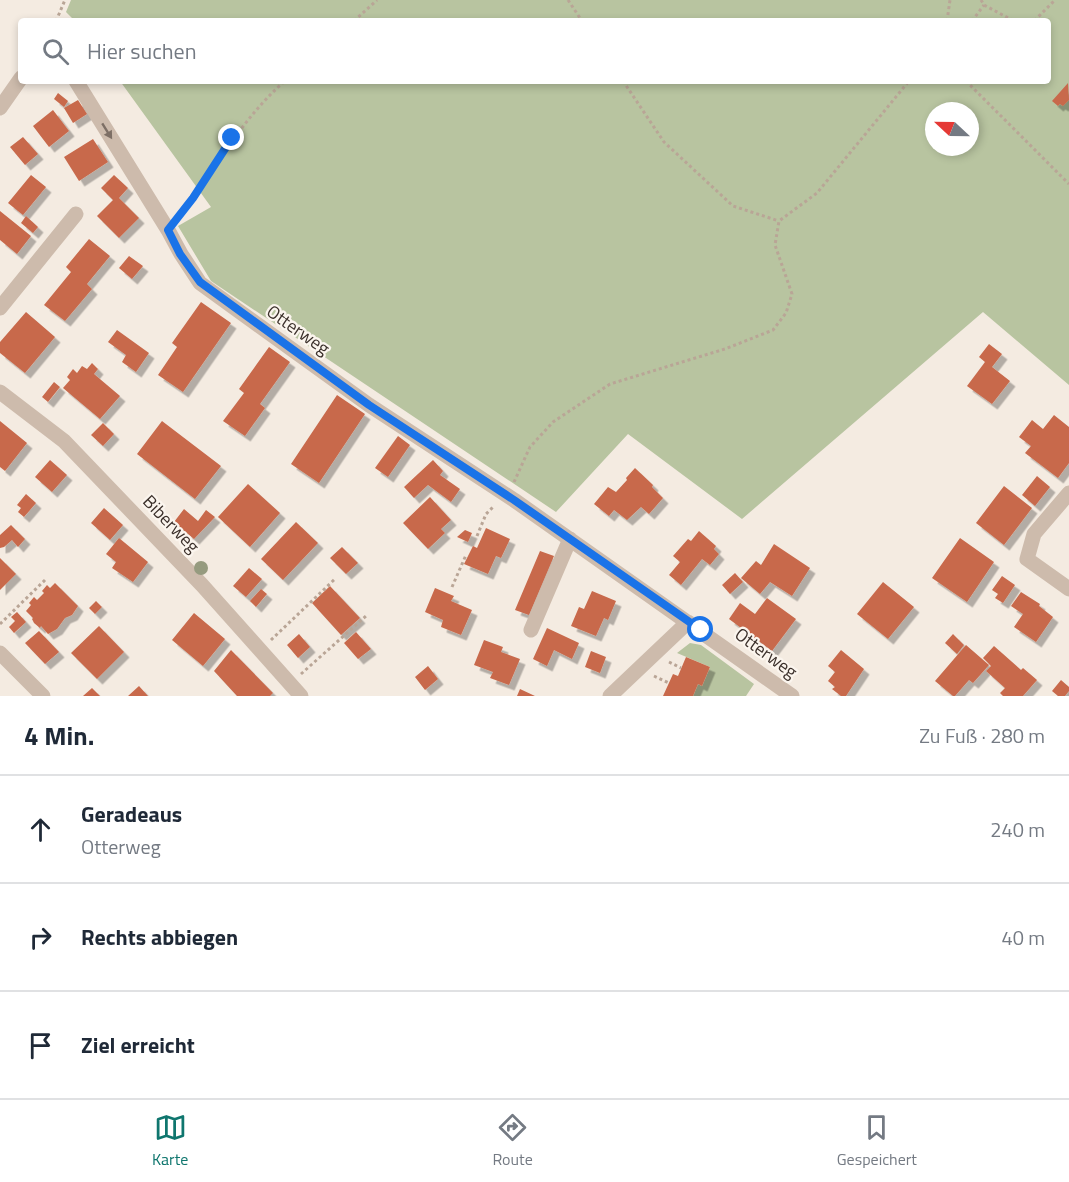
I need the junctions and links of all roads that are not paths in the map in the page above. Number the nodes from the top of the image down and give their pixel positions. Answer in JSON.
{"nodes":[{"id":1,"x":18,"y":82,"type":"edge"},
{"id":2,"x":78,"y":84,"type":"edge"},
{"id":3,"x":0,"y":108,"type":"edge"},
{"id":4,"x":76,"y":214,"type":"dead end"},
{"id":5,"x":0,"y":308,"type":"edge"},
{"id":6,"x":0,"y":393,"type":"edge"},
{"id":7,"x":1069,"y":493,"type":"edge"},
{"id":8,"x":570,"y":539,"type":"junction"},
{"id":9,"x":1069,"y":589,"type":"edge"},
{"id":10,"x":688,"y":622,"type":"junction"},
{"id":11,"x":531,"y":630,"type":"dead end"},
{"id":12,"x":0,"y":653,"type":"edge"},
{"id":13,"x":43,"y":696,"type":"edge"},
{"id":14,"x":301,"y":696,"type":"edge"},
{"id":15,"x":610,"y":696,"type":"edge"},
{"id":16,"x":792,"y":696,"type":"edge"}],
"edges":[{"from":1,"to":3,"type":"street"},
{"from":2,"to":8,"type":"street","name":"Otterweg","one_way":true},
{"from":4,"to":5,"type":"street"},
{"from":6,"to":14,"type":"street","name":"Biberweg"},
{"from":7,"to":9,"type":"street"},
{"from":8,"to":10,"type":"street","name":"Otterweg"},
{"from":8,"to":11,"type":"street"},
{"from":10,"to":15,"type":"street"},
{"from":10,"to":16,"type":"street","name":"Otterweg"},
{"from":12,"to":13,"type":"street"}]}
